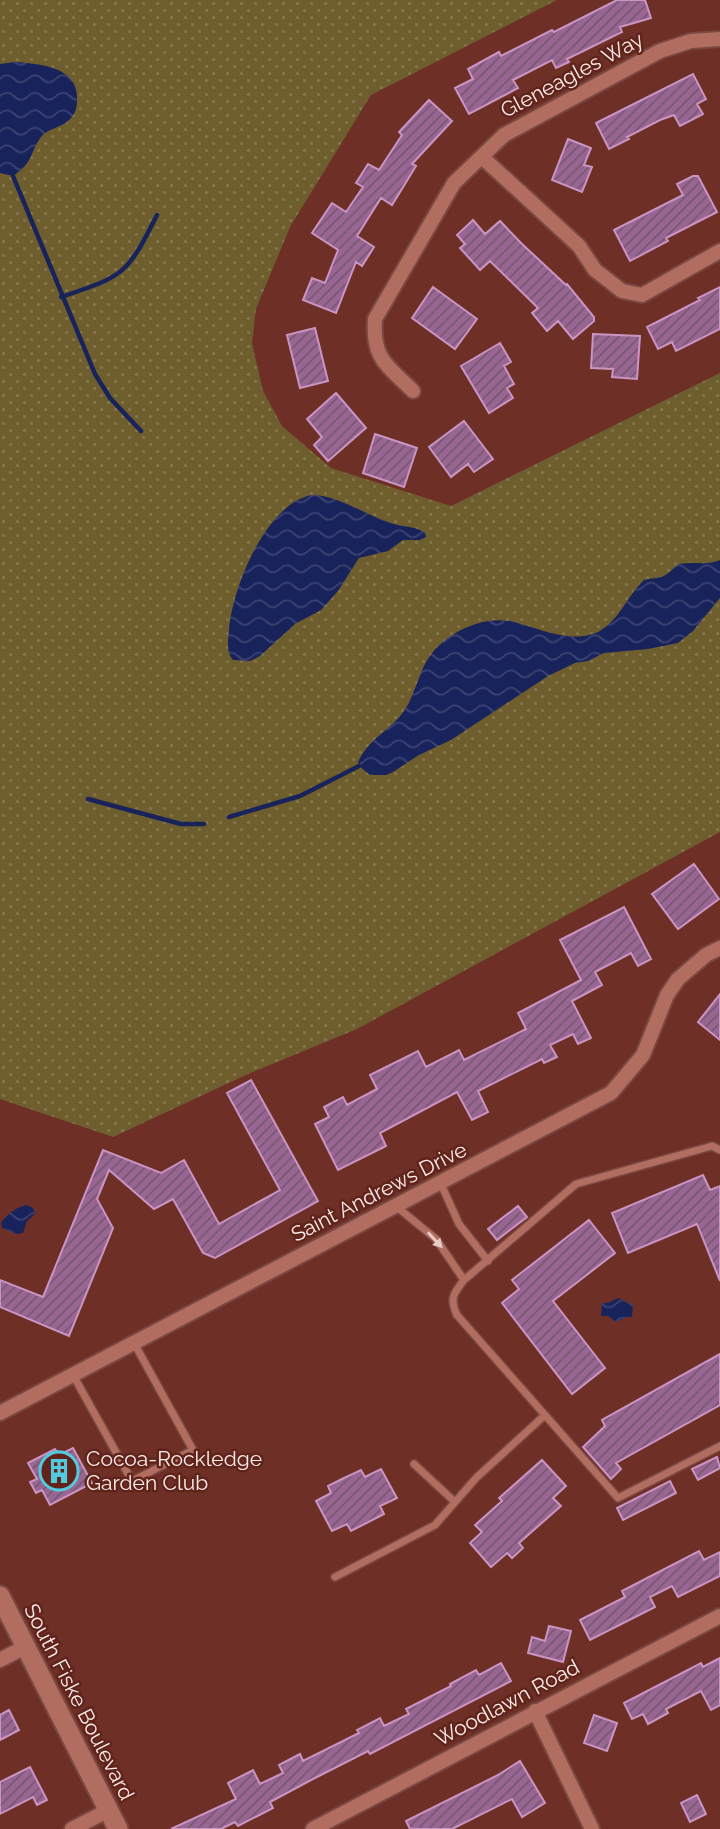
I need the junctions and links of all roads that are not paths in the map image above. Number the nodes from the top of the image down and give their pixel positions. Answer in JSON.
{"nodes":[{"id":1,"x":720,"y":40,"type":"edge"},
{"id":2,"x":482,"y":156,"type":"junction"},
{"id":3,"x":720,"y":251,"type":"edge"},
{"id":4,"x":413,"y":391,"type":"dead end"},
{"id":5,"x":720,"y":948,"type":"edge"},
{"id":6,"x":720,"y":1150,"type":"edge"},
{"id":7,"x":441,"y":1184,"type":"junction"},
{"id":8,"x":397,"y":1207,"type":"junction"},
{"id":9,"x":488,"y":1261,"type":"junction"},
{"id":10,"x":464,"y":1280,"type":"junction"},
{"id":11,"x":134,"y":1343,"type":"junction"},
{"id":12,"x":73,"y":1375,"type":"junction"},
{"id":13,"x":0,"y":1413,"type":"edge"},
{"id":14,"x":545,"y":1415,"type":"junction"},
{"id":15,"x":720,"y":1446,"type":"edge"},
{"id":16,"x":414,"y":1464,"type":"dead end"},
{"id":17,"x":455,"y":1502,"type":"junction"},
{"id":18,"x":335,"y":1577,"type":"dead end"},
{"id":19,"x":0,"y":1596,"type":"edge"},
{"id":20,"x":720,"y":1616,"type":"edge"},
{"id":21,"x":25,"y":1647,"type":"junction"},
{"id":22,"x":0,"y":1660,"type":"edge"},
{"id":23,"x":535,"y":1711,"type":"junction"},
{"id":24,"x":108,"y":1810,"type":"junction"},
{"id":25,"x":72,"y":1829,"type":"edge"},
{"id":26,"x":118,"y":1829,"type":"edge"},
{"id":27,"x":313,"y":1829,"type":"edge"},
{"id":28,"x":592,"y":1829,"type":"edge"}],
"edges":[{"from":1,"to":2,"type":"street","name":"Gleneagles Way"},
{"from":2,"to":3,"type":"street"},
{"from":2,"to":4,"type":"street","name":"Gleneagles Way"},
{"from":5,"to":7,"type":"street","name":"Saint Andrews Drive"},
{"from":6,"to":9,"type":"lane"},
{"from":7,"to":8,"type":"street","name":"Saint Andrews Drive"},
{"from":7,"to":9,"type":"lane"},
{"from":8,"to":10,"type":"lane","one_way":true},
{"from":8,"to":11,"type":"street","name":"Saint Andrews Drive"},
{"from":9,"to":10,"type":"lane"},
{"from":10,"to":14,"type":"lane"},
{"from":11,"to":12,"type":"street","name":"Saint Andrews Drive"},
{"from":11,"to":12,"type":"lane"},
{"from":12,"to":13,"type":"street","name":"Saint Andrews Drive"},
{"from":14,"to":15,"type":"lane"},
{"from":14,"to":17,"type":"lane"},
{"from":16,"to":17,"type":"lane"},
{"from":17,"to":18,"type":"lane"},
{"from":19,"to":21,"type":"main road","name":"South Fiske Boulevard"},
{"from":20,"to":23,"type":"street","name":"Woodlawn Road"},
{"from":21,"to":22,"type":"street"},
{"from":21,"to":24,"type":"main road","name":"South Fiske Boulevard"},
{"from":23,"to":27,"type":"street","name":"Woodlawn Road"},
{"from":23,"to":28,"type":"street"},
{"from":24,"to":25,"type":"street"},
{"from":24,"to":26,"type":"main road","name":"South Fiske Boulevard"}]}
